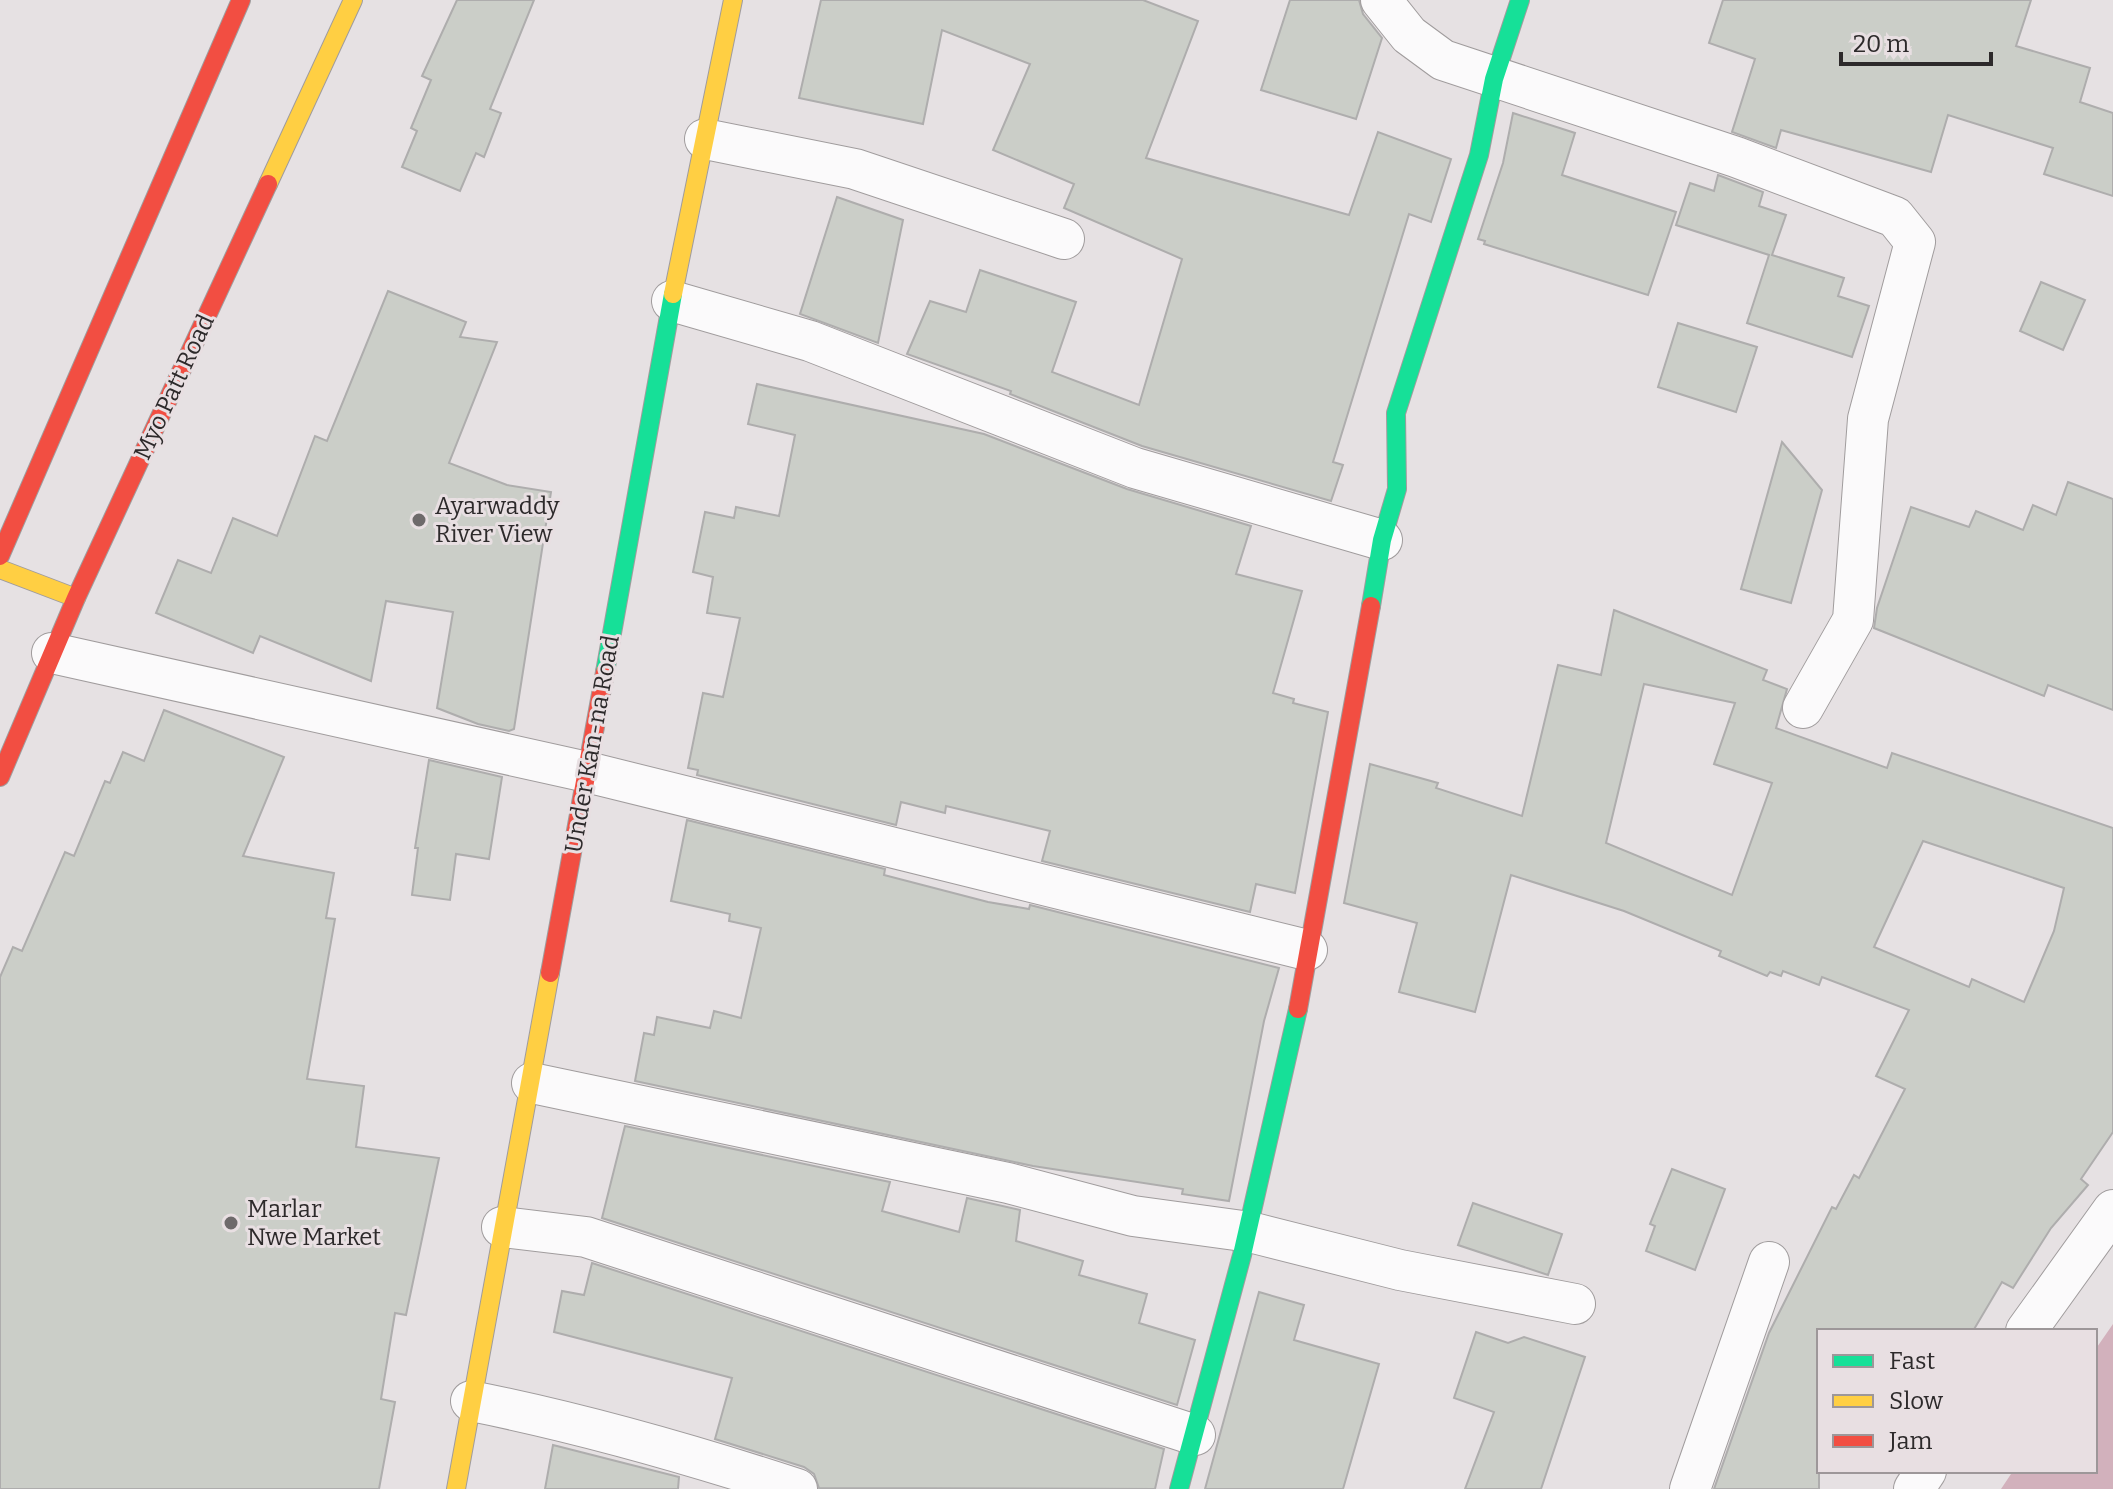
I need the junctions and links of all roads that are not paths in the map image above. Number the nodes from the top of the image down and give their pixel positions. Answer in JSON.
{"nodes":[{"id":1,"x":241,"y":0,"type":"edge"},
{"id":2,"x":733,"y":0,"type":"edge"},
{"id":3,"x":1381,"y":0,"type":"edge"},
{"id":4,"x":1520,"y":0,"type":"edge"},
{"id":5,"x":347,"y":2,"type":"edge"},
{"id":6,"x":1494,"y":79,"type":"junction"},
{"id":7,"x":705,"y":139,"type":"junction"},
{"id":8,"x":1064,"y":239,"type":"dead end"},
{"id":9,"x":672,"y":301,"type":"junction"},
{"id":10,"x":1382,"y":540,"type":"junction"},
{"id":11,"x":0,"y":556,"type":"edge"},
{"id":12,"x":0,"y":569,"type":"edge"},
{"id":13,"x":76,"y":598,"type":"junction"},
{"id":14,"x":52,"y":653,"type":"junction"},
{"id":15,"x":1803,"y":708,"type":"dead end"},
{"id":16,"x":587,"y":772,"type":"junction"},
{"id":17,"x":0,"y":777,"type":"edge"},
{"id":18,"x":1307,"y":950,"type":"junction"},
{"id":19,"x":532,"y":1083,"type":"junction"},
{"id":20,"x":2113,"y":1210,"type":"edge"},
{"id":21,"x":502,"y":1227,"type":"junction"},
{"id":22,"x":1250,"y":1232,"type":"junction"},
{"id":23,"x":1769,"y":1262,"type":"dead end"},
{"id":24,"x":1575,"y":1304,"type":"dead end"},
{"id":25,"x":2027,"y":1329,"type":"edge"},
{"id":26,"x":471,"y":1401,"type":"junction"},
{"id":27,"x":1195,"y":1435,"type":"junction"},
{"id":28,"x":456,"y":1489,"type":"edge"},
{"id":29,"x":797,"y":1489,"type":"edge"},
{"id":30,"x":1179,"y":1489,"type":"edge"},
{"id":31,"x":1690,"y":1489,"type":"edge"}],
"edges":[{"from":1,"to":11,"type":"street"},
{"from":2,"to":7,"type":"street","name":"Under Kan-na Road"},
{"from":3,"to":6,"type":"street"},
{"from":4,"to":6,"type":"street"},
{"from":5,"to":13,"type":"street","name":"Myo Patt Road"},
{"from":6,"to":10,"type":"street"},
{"from":6,"to":15,"type":"street"},
{"from":7,"to":8,"type":"street"},
{"from":7,"to":9,"type":"street","name":"Under Kan-na Road"},
{"from":9,"to":10,"type":"street"},
{"from":9,"to":16,"type":"street","name":"Under Kan-na Road"},
{"from":10,"to":18,"type":"street"},
{"from":12,"to":13,"type":"street"},
{"from":13,"to":14,"type":"street","name":"Myo Patt Road"},
{"from":14,"to":16,"type":"street"},
{"from":14,"to":17,"type":"street","name":"Myo Patt Road"},
{"from":16,"to":18,"type":"street"},
{"from":16,"to":19,"type":"street","name":"Under Kan-na Road"},
{"from":18,"to":22,"type":"street"},
{"from":19,"to":21,"type":"street","name":"Under Kan-na Road"},
{"from":19,"to":22,"type":"street"},
{"from":20,"to":25,"type":"street"},
{"from":21,"to":26,"type":"street","name":"Under Kan-na Road"},
{"from":21,"to":27,"type":"street"},
{"from":22,"to":24,"type":"street"},
{"from":22,"to":27,"type":"street"},
{"from":23,"to":31,"type":"street"},
{"from":26,"to":28,"type":"street","name":"Under Kan-na Road"},
{"from":26,"to":29,"type":"street"},
{"from":27,"to":30,"type":"street"}]}
